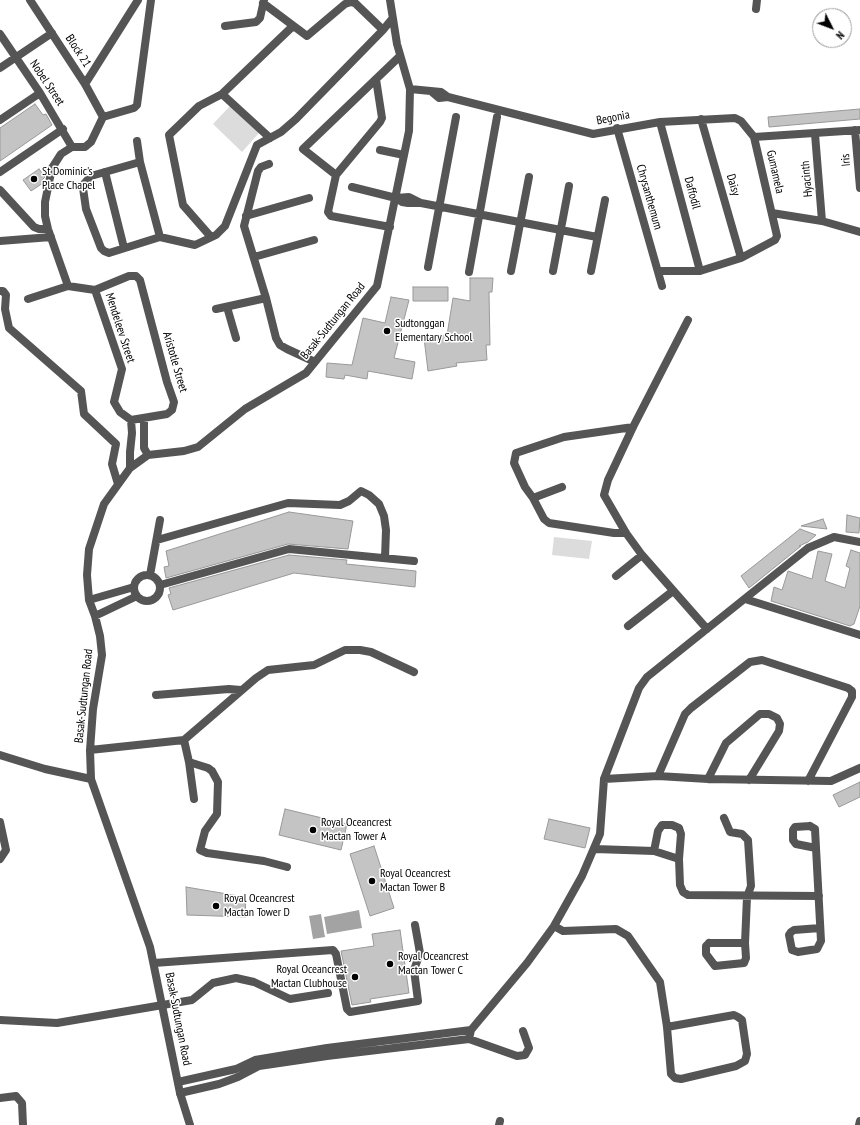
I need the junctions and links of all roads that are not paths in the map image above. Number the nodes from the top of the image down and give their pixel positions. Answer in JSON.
{"nodes":[{"id":1,"x":30,"y":0,"type":"edge"},
{"id":2,"x":138,"y":0,"type":"edge"},
{"id":3,"x":151,"y":0,"type":"edge"},
{"id":4,"x":390,"y":0,"type":"edge"},
{"id":5,"x":264,"y":2,"type":"edge"},
{"id":6,"x":392,"y":19,"type":"junction"},
{"id":7,"x":225,"y":26,"type":"dead end"},
{"id":8,"x":293,"y":26,"type":"junction"},
{"id":9,"x":383,"y":30,"type":"junction"},
{"id":10,"x":52,"y":33,"type":"junction"},
{"id":11,"x":0,"y":34,"type":"edge"},
{"id":12,"x":400,"y":57,"type":"junction"},
{"id":13,"x":15,"y":58,"type":"junction"},
{"id":14,"x":0,"y":68,"type":"edge"},
{"id":15,"x":376,"y":79,"type":"junction"},
{"id":16,"x":85,"y":84,"type":"junction"},
{"id":17,"x":410,"y":89,"type":"junction"},
{"id":18,"x":432,"y":92,"type":"junction"},
{"id":19,"x":40,"y":93,"type":"junction"},
{"id":20,"x":222,"y":94,"type":"junction"},
{"id":21,"x":448,"y":97,"type":"junction"},
{"id":22,"x":103,"y":117,"type":"junction"},
{"id":23,"x":456,"y":117,"type":"dead end"},
{"id":24,"x":497,"y":117,"type":"dead end"},
{"id":25,"x":701,"y":119,"type":"junction"},
{"id":26,"x":0,"y":120,"type":"edge"},
{"id":27,"x":660,"y":122,"type":"junction"},
{"id":28,"x":617,"y":128,"type":"junction"},
{"id":29,"x":62,"y":129,"type":"junction"},
{"id":30,"x":857,"y":130,"type":"edge"},
{"id":31,"x":815,"y":134,"type":"junction"},
{"id":32,"x":754,"y":137,"type":"junction"},
{"id":33,"x":270,"y":138,"type":"junction"},
{"id":34,"x":137,"y":141,"type":"dead end"},
{"id":35,"x":72,"y":147,"type":"junction"},
{"id":36,"x":380,"y":150,"type":"dead end"},
{"id":37,"x":404,"y":155,"type":"junction"},
{"id":38,"x":140,"y":162,"type":"junction"},
{"id":39,"x":269,"y":164,"type":"dead end"},
{"id":40,"x":0,"y":172,"type":"edge"},
{"id":41,"x":105,"y":172,"type":"junction"},
{"id":42,"x":336,"y":175,"type":"junction"},
{"id":43,"x":529,"y":177,"type":"dead end"},
{"id":44,"x":569,"y":186,"type":"dead end"},
{"id":45,"x":352,"y":187,"type":"dead end"},
{"id":46,"x":860,"y":188,"type":"edge"},
{"id":47,"x":0,"y":190,"type":"edge"},
{"id":48,"x":309,"y":198,"type":"dead end"},
{"id":49,"x":396,"y":198,"type":"junction"},
{"id":50,"x":605,"y":200,"type":"dead end"},
{"id":51,"x":440,"y":207,"type":"junction"},
{"id":52,"x":772,"y":213,"type":"junction"},
{"id":53,"x":480,"y":215,"type":"junction"},
{"id":54,"x":246,"y":216,"type":"junction"},
{"id":55,"x":822,"y":221,"type":"junction"},
{"id":56,"x":520,"y":222,"type":"junction"},
{"id":57,"x":390,"y":227,"type":"junction"},
{"id":58,"x":561,"y":230,"type":"junction"},
{"id":59,"x":860,"y":232,"type":"edge"},
{"id":60,"x":49,"y":233,"type":"junction"},
{"id":61,"x":160,"y":237,"type":"junction"},
{"id":62,"x":211,"y":237,"type":"junction"},
{"id":63,"x":597,"y":237,"type":"junction"},
{"id":64,"x":314,"y":240,"type":"dead end"},
{"id":65,"x":0,"y":241,"type":"edge"},
{"id":66,"x":124,"y":248,"type":"junction"},
{"id":67,"x":254,"y":257,"type":"junction"},
{"id":68,"x":741,"y":258,"type":"junction"},
{"id":69,"x":428,"y":267,"type":"dead end"},
{"id":70,"x":700,"y":270,"type":"junction"},
{"id":71,"x":511,"y":271,"type":"dead end"},
{"id":72,"x":553,"y":271,"type":"dead end"},
{"id":73,"x":591,"y":271,"type":"dead end"},
{"id":74,"x":658,"y":271,"type":"junction"},
{"id":75,"x":469,"y":272,"type":"dead end"},
{"id":76,"x":68,"y":286,"type":"junction"},
{"id":77,"x":662,"y":286,"type":"dead end"},
{"id":78,"x":95,"y":290,"type":"junction"},
{"id":79,"x":0,"y":291,"type":"edge"},
{"id":80,"x":266,"y":298,"type":"junction"},
{"id":81,"x":28,"y":300,"type":"dead end"},
{"id":82,"x":226,"y":307,"type":"junction"},
{"id":83,"x":2,"y":309,"type":"edge"},
{"id":84,"x":216,"y":309,"type":"dead end"},
{"id":85,"x":688,"y":320,"type":"dead end"},
{"id":86,"x":236,"y":338,"type":"dead end"},
{"id":87,"x":315,"y":362,"type":"junction"},
{"id":88,"x":129,"y":418,"type":"junction"},
{"id":89,"x":144,"y":419,"type":"junction"},
{"id":90,"x":633,"y":427,"type":"junction"},
{"id":91,"x":148,"y":455,"type":"junction"},
{"id":92,"x":130,"y":468,"type":"junction"},
{"id":93,"x":118,"y":484,"type":"junction"},
{"id":94,"x":562,"y":487,"type":"dead end"},
{"id":95,"x":533,"y":498,"type":"junction"},
{"id":96,"x":160,"y":520,"type":"dead end"},
{"id":97,"x":626,"y":533,"type":"junction"},
{"id":98,"x":157,"y":540,"type":"junction"},
{"id":99,"x":860,"y":542,"type":"edge"},
{"id":100,"x":642,"y":555,"type":"junction"},
{"id":101,"x":385,"y":558,"type":"junction"},
{"id":102,"x":414,"y":561,"type":"dead end"},
{"id":103,"x":150,"y":575,"type":"junction"},
{"id":104,"x":616,"y":576,"type":"dead end"},
{"id":105,"x":160,"y":585,"type":"junction"},
{"id":106,"x":134,"y":587,"type":"junction"},
{"id":107,"x":673,"y":591,"type":"junction"},
{"id":108,"x":137,"y":596,"type":"junction"},
{"id":109,"x":745,"y":599,"type":"junction"},
{"id":110,"x":89,"y":600,"type":"junction"},
{"id":111,"x":96,"y":616,"type":"junction"},
{"id":112,"x":628,"y":626,"type":"dead end"},
{"id":113,"x":706,"y":629,"type":"junction"},
{"id":114,"x":860,"y":635,"type":"edge"},
{"id":115,"x":414,"y":672,"type":"dead end"},
{"id":116,"x":241,"y":690,"type":"junction"},
{"id":117,"x":156,"y":694,"type":"dead end"},
{"id":118,"x":184,"y":740,"type":"junction"},
{"id":119,"x":90,"y":750,"type":"junction"},
{"id":120,"x":0,"y":755,"type":"edge"},
{"id":121,"x":189,"y":762,"type":"junction"},
{"id":122,"x":860,"y":768,"type":"edge"},
{"id":123,"x":658,"y":776,"type":"junction"},
{"id":124,"x":91,"y":779,"type":"junction"},
{"id":125,"x":604,"y":779,"type":"junction"},
{"id":126,"x":708,"y":779,"type":"junction"},
{"id":127,"x":749,"y":780,"type":"junction"},
{"id":128,"x":808,"y":781,"type":"junction"},
{"id":129,"x":194,"y":799,"type":"dead end"},
{"id":130,"x":724,"y":818,"type":"dead end"},
{"id":131,"x":0,"y":822,"type":"edge"},
{"id":132,"x":816,"y":848,"type":"dead end"},
{"id":133,"x":595,"y":849,"type":"junction"},
{"id":134,"x":654,"y":852,"type":"junction"},
{"id":135,"x":0,"y":858,"type":"edge"},
{"id":136,"x":680,"y":859,"type":"junction"},
{"id":137,"x":287,"y":867,"type":"dead end"},
{"id":138,"x":747,"y":896,"type":"junction"},
{"id":139,"x":819,"y":896,"type":"junction"},
{"id":140,"x":416,"y":925,"type":"dead end"},
{"id":141,"x":554,"y":926,"type":"junction"},
{"id":142,"x":820,"y":928,"type":"dead end"},
{"id":143,"x":745,"y":943,"type":"junction"},
{"id":144,"x":154,"y":963,"type":"junction"},
{"id":145,"x":328,"y":993,"type":"dead end"},
{"id":146,"x":163,"y":1005,"type":"junction"},
{"id":147,"x":0,"y":1020,"type":"edge"},
{"id":148,"x":667,"y":1027,"type":"junction"},
{"id":149,"x":472,"y":1030,"type":"junction"},
{"id":150,"x":523,"y":1031,"type":"dead end"},
{"id":151,"x":469,"y":1039,"type":"junction"},
{"id":152,"x":327,"y":1052,"type":"junction"},
{"id":153,"x":237,"y":1073,"type":"junction"},
{"id":154,"x":178,"y":1082,"type":"junction"},
{"id":155,"x":180,"y":1093,"type":"junction"},
{"id":156,"x":0,"y":1098,"type":"edge"},
{"id":157,"x":860,"y":1121,"type":"edge"},
{"id":158,"x":23,"y":1125,"type":"edge"},
{"id":159,"x":190,"y":1125,"type":"edge"},
{"id":160,"x":859,"y":1125,"type":"edge"}],
"edges":[{"from":1,"to":10,"type":"street","name":"Block 21"},
{"from":2,"to":16,"type":"street"},
{"from":3,"to":22,"type":"street"},
{"from":4,"to":6,"type":"street","name":"Basak-Sudtungan Road"},
{"from":5,"to":7,"type":"street"},
{"from":5,"to":8,"type":"street"},
{"from":6,"to":9,"type":"street"},
{"from":6,"to":12,"type":"street","name":"Basak-Sudtungan Road"},
{"from":8,"to":9,"type":"street"},
{"from":8,"to":20,"type":"street"},
{"from":9,"to":33,"type":"street"},
{"from":10,"to":13,"type":"street"},
{"from":10,"to":16,"type":"street","name":"Block 21"},
{"from":11,"to":13,"type":"street","name":"Nobel Street"},
{"from":12,"to":15,"type":"street"},
{"from":12,"to":17,"type":"street","name":"Basak-Sudtungan Road"},
{"from":13,"to":14,"type":"street"},
{"from":13,"to":19,"type":"street","name":"Nobel Street"},
{"from":15,"to":42,"type":"street"},
{"from":15,"to":42,"type":"street"},
{"from":16,"to":22,"type":"street","name":"Block 21"},
{"from":17,"to":18,"type":"street","name":"Begonia"},
{"from":17,"to":37,"type":"street","name":"Basak-Sudtungan Road"},
{"from":18,"to":21,"type":"street","name":"Begonia"},
{"from":18,"to":21,"type":"street","name":"Begonia"},
{"from":19,"to":26,"type":"street"},
{"from":19,"to":29,"type":"street","name":"Nobel Street"},
{"from":20,"to":33,"type":"street"},
{"from":20,"to":62,"type":"street"},
{"from":21,"to":28,"type":"street","name":"Begonia"},
{"from":22,"to":35,"type":"street"},
{"from":23,"to":51,"type":"street"},
{"from":24,"to":53,"type":"street"},
{"from":25,"to":27,"type":"street","name":"Begonia"},
{"from":25,"to":32,"type":"street","name":"Begonia"},
{"from":25,"to":68,"type":"street","name":"Daisy"},
{"from":27,"to":28,"type":"street","name":"Begonia"},
{"from":27,"to":70,"type":"street","name":"Daffodil"},
{"from":28,"to":74,"type":"street","name":"Chrysanthemum"},
{"from":29,"to":35,"type":"street","name":"Nobel Street"},
{"from":29,"to":40,"type":"street"},
{"from":30,"to":31,"type":"street"},
{"from":30,"to":46,"type":"street","name":"Iris"},
{"from":31,"to":32,"type":"street"},
{"from":31,"to":55,"type":"street","name":"Hyacinth"},
{"from":32,"to":52,"type":"street","name":"Gumamela"},
{"from":33,"to":62,"type":"street"},
{"from":34,"to":38,"type":"street"},
{"from":35,"to":60,"type":"street"},
{"from":36,"to":37,"type":"street"},
{"from":37,"to":49,"type":"street","name":"Basak-Sudtungan Road"},
{"from":38,"to":41,"type":"street"},
{"from":38,"to":61,"type":"street"},
{"from":39,"to":54,"type":"street"},
{"from":41,"to":66,"type":"street"},
{"from":41,"to":66,"type":"street"},
{"from":42,"to":57,"type":"street"},
{"from":43,"to":56,"type":"street"},
{"from":44,"to":58,"type":"street"},
{"from":45,"to":49,"type":"street"},
{"from":47,"to":60,"type":"street"},
{"from":48,"to":54,"type":"street"},
{"from":49,"to":51,"type":"street"},
{"from":49,"to":57,"type":"street","name":"Basak-Sudtungan Road"},
{"from":50,"to":63,"type":"street"},
{"from":51,"to":53,"type":"street"},
{"from":51,"to":69,"type":"street"},
{"from":52,"to":55,"type":"street"},
{"from":52,"to":68,"type":"street"},
{"from":53,"to":56,"type":"street"},
{"from":53,"to":75,"type":"street"},
{"from":54,"to":67,"type":"street"},
{"from":55,"to":59,"type":"street"},
{"from":56,"to":58,"type":"street"},
{"from":56,"to":71,"type":"street"},
{"from":57,"to":87,"type":"street","name":"Basak-Sudtungan Road"},
{"from":58,"to":63,"type":"street"},
{"from":58,"to":72,"type":"street"},
{"from":60,"to":65,"type":"street"},
{"from":60,"to":76,"type":"street"},
{"from":61,"to":62,"type":"street"},
{"from":61,"to":66,"type":"street"},
{"from":63,"to":73,"type":"street"},
{"from":64,"to":67,"type":"street"},
{"from":67,"to":80,"type":"street"},
{"from":68,"to":70,"type":"street"},
{"from":70,"to":74,"type":"street"},
{"from":74,"to":77,"type":"street","name":"Chrysanthemum"},
{"from":76,"to":78,"type":"street"},
{"from":76,"to":81,"type":"street"},
{"from":78,"to":88,"type":"street","name":"Mendeleev Street"},
{"from":78,"to":89,"type":"street","name":"Aristotle Street"},
{"from":79,"to":83,"type":"street"},
{"from":80,"to":82,"type":"street"},
{"from":80,"to":87,"type":"street"},
{"from":82,"to":84,"type":"street"},
{"from":82,"to":86,"type":"street"},
{"from":83,"to":93,"type":"street"},
{"from":85,"to":90,"type":"street"},
{"from":87,"to":91,"type":"street","name":"Basak-Sudtungan Road"},
{"from":88,"to":89,"type":"street","name":"Aristotle Street"},
{"from":88,"to":92,"type":"street"},
{"from":89,"to":91,"type":"street"},
{"from":90,"to":95,"type":"street"},
{"from":90,"to":97,"type":"street"},
{"from":91,"to":92,"type":"street","name":"Basak-Sudtungan Road"},
{"from":92,"to":93,"type":"street","name":"Basak-Sudtungan Road"},
{"from":93,"to":110,"type":"street","name":"Basak-Sudtungan Road"},
{"from":94,"to":95,"type":"street"},
{"from":95,"to":97,"type":"street"},
{"from":96,"to":98,"type":"street"},
{"from":97,"to":100,"type":"street"},
{"from":98,"to":101,"type":"street"},
{"from":98,"to":103,"type":"street"},
{"from":99,"to":109,"type":"street"},
{"from":100,"to":104,"type":"street"},
{"from":100,"to":107,"type":"street"},
{"from":101,"to":102,"type":"street"},
{"from":101,"to":105,"type":"street"},
{"from":103,"to":105,"type":"street"},
{"from":103,"to":106,"type":"street"},
{"from":105,"to":108,"type":"street"},
{"from":106,"to":108,"type":"street"},
{"from":106,"to":110,"type":"street"},
{"from":107,"to":112,"type":"street"},
{"from":107,"to":113,"type":"street"},
{"from":108,"to":111,"type":"street"},
{"from":109,"to":113,"type":"street"},
{"from":109,"to":114,"type":"street"},
{"from":110,"to":111,"type":"street","name":"Basak-Sudtungan Road"},
{"from":111,"to":119,"type":"street","name":"Basak-Sudtungan Road"},
{"from":113,"to":125,"type":"street"},
{"from":115,"to":116,"type":"street"},
{"from":116,"to":117,"type":"street"},
{"from":116,"to":118,"type":"street"},
{"from":118,"to":119,"type":"street"},
{"from":118,"to":121,"type":"street"},
{"from":119,"to":124,"type":"street","name":"Basak-Sudtungan Road"},
{"from":120,"to":124,"type":"street"},
{"from":121,"to":129,"type":"street"},
{"from":121,"to":137,"type":"street"},
{"from":122,"to":128,"type":"street"},
{"from":123,"to":125,"type":"street"},
{"from":123,"to":126,"type":"street"},
{"from":123,"to":128,"type":"street"},
{"from":124,"to":144,"type":"street","name":"Basak-Sudtungan Road"},
{"from":125,"to":133,"type":"street"},
{"from":126,"to":127,"type":"street"},
{"from":126,"to":127,"type":"street"},
{"from":127,"to":128,"type":"street"},
{"from":130,"to":138,"type":"street"},
{"from":131,"to":135,"type":"street"},
{"from":132,"to":139,"type":"street"},
{"from":133,"to":134,"type":"street"},
{"from":133,"to":141,"type":"street"},
{"from":134,"to":136,"type":"street"},
{"from":134,"to":136,"type":"street"},
{"from":136,"to":138,"type":"street"},
{"from":138,"to":139,"type":"street"},
{"from":138,"to":143,"type":"street"},
{"from":139,"to":142,"type":"street"},
{"from":140,"to":144,"type":"street"},
{"from":141,"to":148,"type":"street"},
{"from":141,"to":149,"type":"street"},
{"from":143,"to":143,"type":"street"},
{"from":144,"to":146,"type":"street","name":"Basak-Sudtungan Road"},
{"from":145,"to":146,"type":"street"},
{"from":146,"to":147,"type":"street"},
{"from":146,"to":154,"type":"street","name":"Basak-Sudtungan Road"},
{"from":148,"to":148,"type":"street"},
{"from":149,"to":151,"type":"street"},
{"from":149,"to":152,"type":"street"},
{"from":150,"to":151,"type":"street"},
{"from":151,"to":152,"type":"street"},
{"from":152,"to":153,"type":"street"},
{"from":153,"to":154,"type":"street"},
{"from":153,"to":155,"type":"street"},
{"from":154,"to":155,"type":"street","name":"Basak-Sudtungan Road"},
{"from":155,"to":159,"type":"street","name":"Basak-Sudtungan Road"},
{"from":156,"to":158,"type":"street"},
{"from":157,"to":160,"type":"street"}]}
